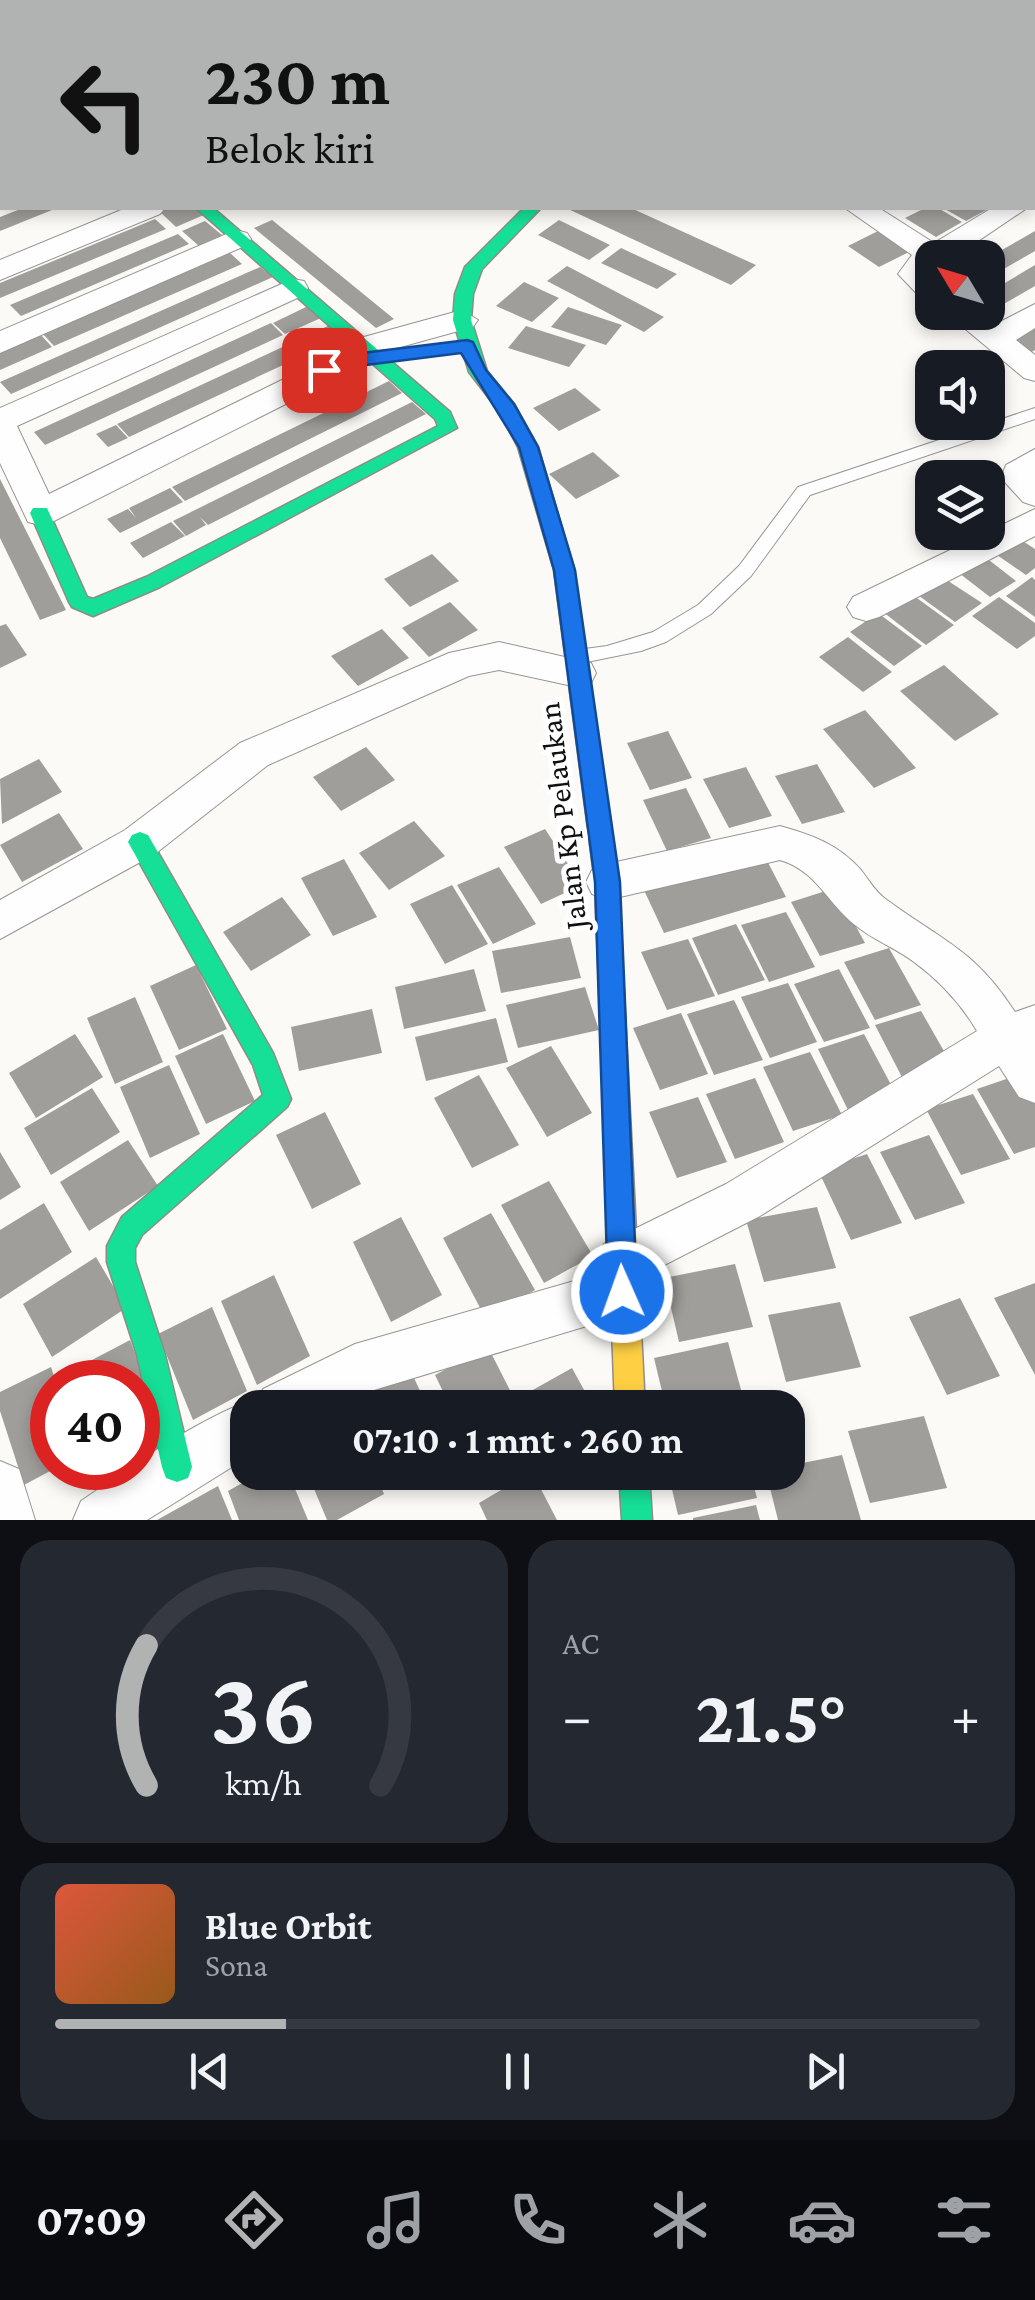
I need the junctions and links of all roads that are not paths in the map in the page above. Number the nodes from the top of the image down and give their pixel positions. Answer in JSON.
{"nodes":[{"id":1,"x":145,"y":210,"type":"edge"},
{"id":2,"x":206,"y":210,"type":"edge"},
{"id":3,"x":532,"y":210,"type":"edge"},
{"id":4,"x":863,"y":210,"type":"edge"},
{"id":5,"x":1009,"y":210,"type":"edge"},
{"id":6,"x":236,"y":240,"type":"junction"},
{"id":7,"x":960,"y":240,"type":"edge"},
{"id":8,"x":915,"y":244,"type":"edge"},
{"id":9,"x":0,"y":271,"type":"edge"},
{"id":10,"x":293,"y":288,"type":"junction"},
{"id":11,"x":1035,"y":314,"type":"edge"},
{"id":12,"x":983,"y":330,"type":"edge"},
{"id":13,"x":464,"y":333,"type":"junction"},
{"id":14,"x":995,"y":339,"type":"junction"},
{"id":15,"x":0,"y":343,"type":"edge"},
{"id":16,"x":362,"y":356,"type":"junction"},
{"id":17,"x":1035,"y":372,"type":"edge"},
{"id":18,"x":1035,"y":413,"type":"edge"},
{"id":19,"x":0,"y":423,"type":"edge"},
{"id":20,"x":1035,"y":461,"type":"edge"},
{"id":21,"x":1035,"y":494,"type":"edge"},
{"id":22,"x":40,"y":513,"type":"junction"},
{"id":23,"x":1035,"y":521,"type":"edge"},
{"id":24,"x":866,"y":607,"type":"dead end"},
{"id":25,"x":577,"y":665,"type":"junction"},
{"id":26,"x":140,"y":842,"type":"junction"},
{"id":27,"x":608,"y":882,"type":"junction"},
{"id":28,"x":0,"y":921,"type":"edge"},
{"id":29,"x":1022,"y":1030,"type":"edge"},
{"id":30,"x":1035,"y":1082,"type":"edge"},
{"id":31,"x":622,"y":1277,"type":"junction"},
{"id":32,"x":317,"y":1390,"type":"edge"},
{"id":33,"x":629,"y":1390,"type":"edge"},
{"id":34,"x":230,"y":1437,"type":"edge"},
{"id":35,"x":177,"y":1467,"type":"junction"},
{"id":36,"x":0,"y":1488,"type":"edge"},
{"id":37,"x":636,"y":1490,"type":"edge"},
{"id":38,"x":8,"y":1520,"type":"edge"},
{"id":39,"x":100,"y":1520,"type":"edge"},
{"id":40,"x":638,"y":1520,"type":"edge"}],
"edges":[{"from":1,"to":9,"type":"street"},
{"from":2,"to":6,"type":"street"},
{"from":3,"to":13,"type":"street"},
{"from":4,"to":8,"type":"street"},
{"from":5,"to":7,"type":"street"},
{"from":6,"to":10,"type":"street"},
{"from":6,"to":15,"type":"street"},
{"from":10,"to":16,"type":"street"},
{"from":10,"to":19,"type":"street"},
{"from":11,"to":14,"type":"street"},
{"from":12,"to":14,"type":"street"},
{"from":13,"to":16,"type":"street"},
{"from":13,"to":25,"type":"street","name":"Jalan Kp Pelaukan"},
{"from":14,"to":17,"type":"street"},
{"from":16,"to":22,"type":"street"},
{"from":16,"to":22,"type":"street"},
{"from":18,"to":25,"type":"lane"},
{"from":19,"to":22,"type":"street"},
{"from":20,"to":21,"type":"street"},
{"from":23,"to":24,"type":"street"},
{"from":25,"to":26,"type":"street"},
{"from":25,"to":27,"type":"street","name":"Jalan Kp Pelaukan"},
{"from":26,"to":28,"type":"street"},
{"from":26,"to":35,"type":"street"},
{"from":27,"to":29,"type":"street"},
{"from":27,"to":31,"type":"street","name":"Jalan Kp Pelaukan"},
{"from":29,"to":30,"type":"street"},
{"from":29,"to":31,"type":"street"},
{"from":31,"to":32,"type":"street"},
{"from":31,"to":33,"type":"street","name":"Jalan Kp Pelaukan"},
{"from":34,"to":35,"type":"street"},
{"from":35,"to":39,"type":"street"},
{"from":36,"to":38,"type":"street"},
{"from":37,"to":40,"type":"street"}]}
